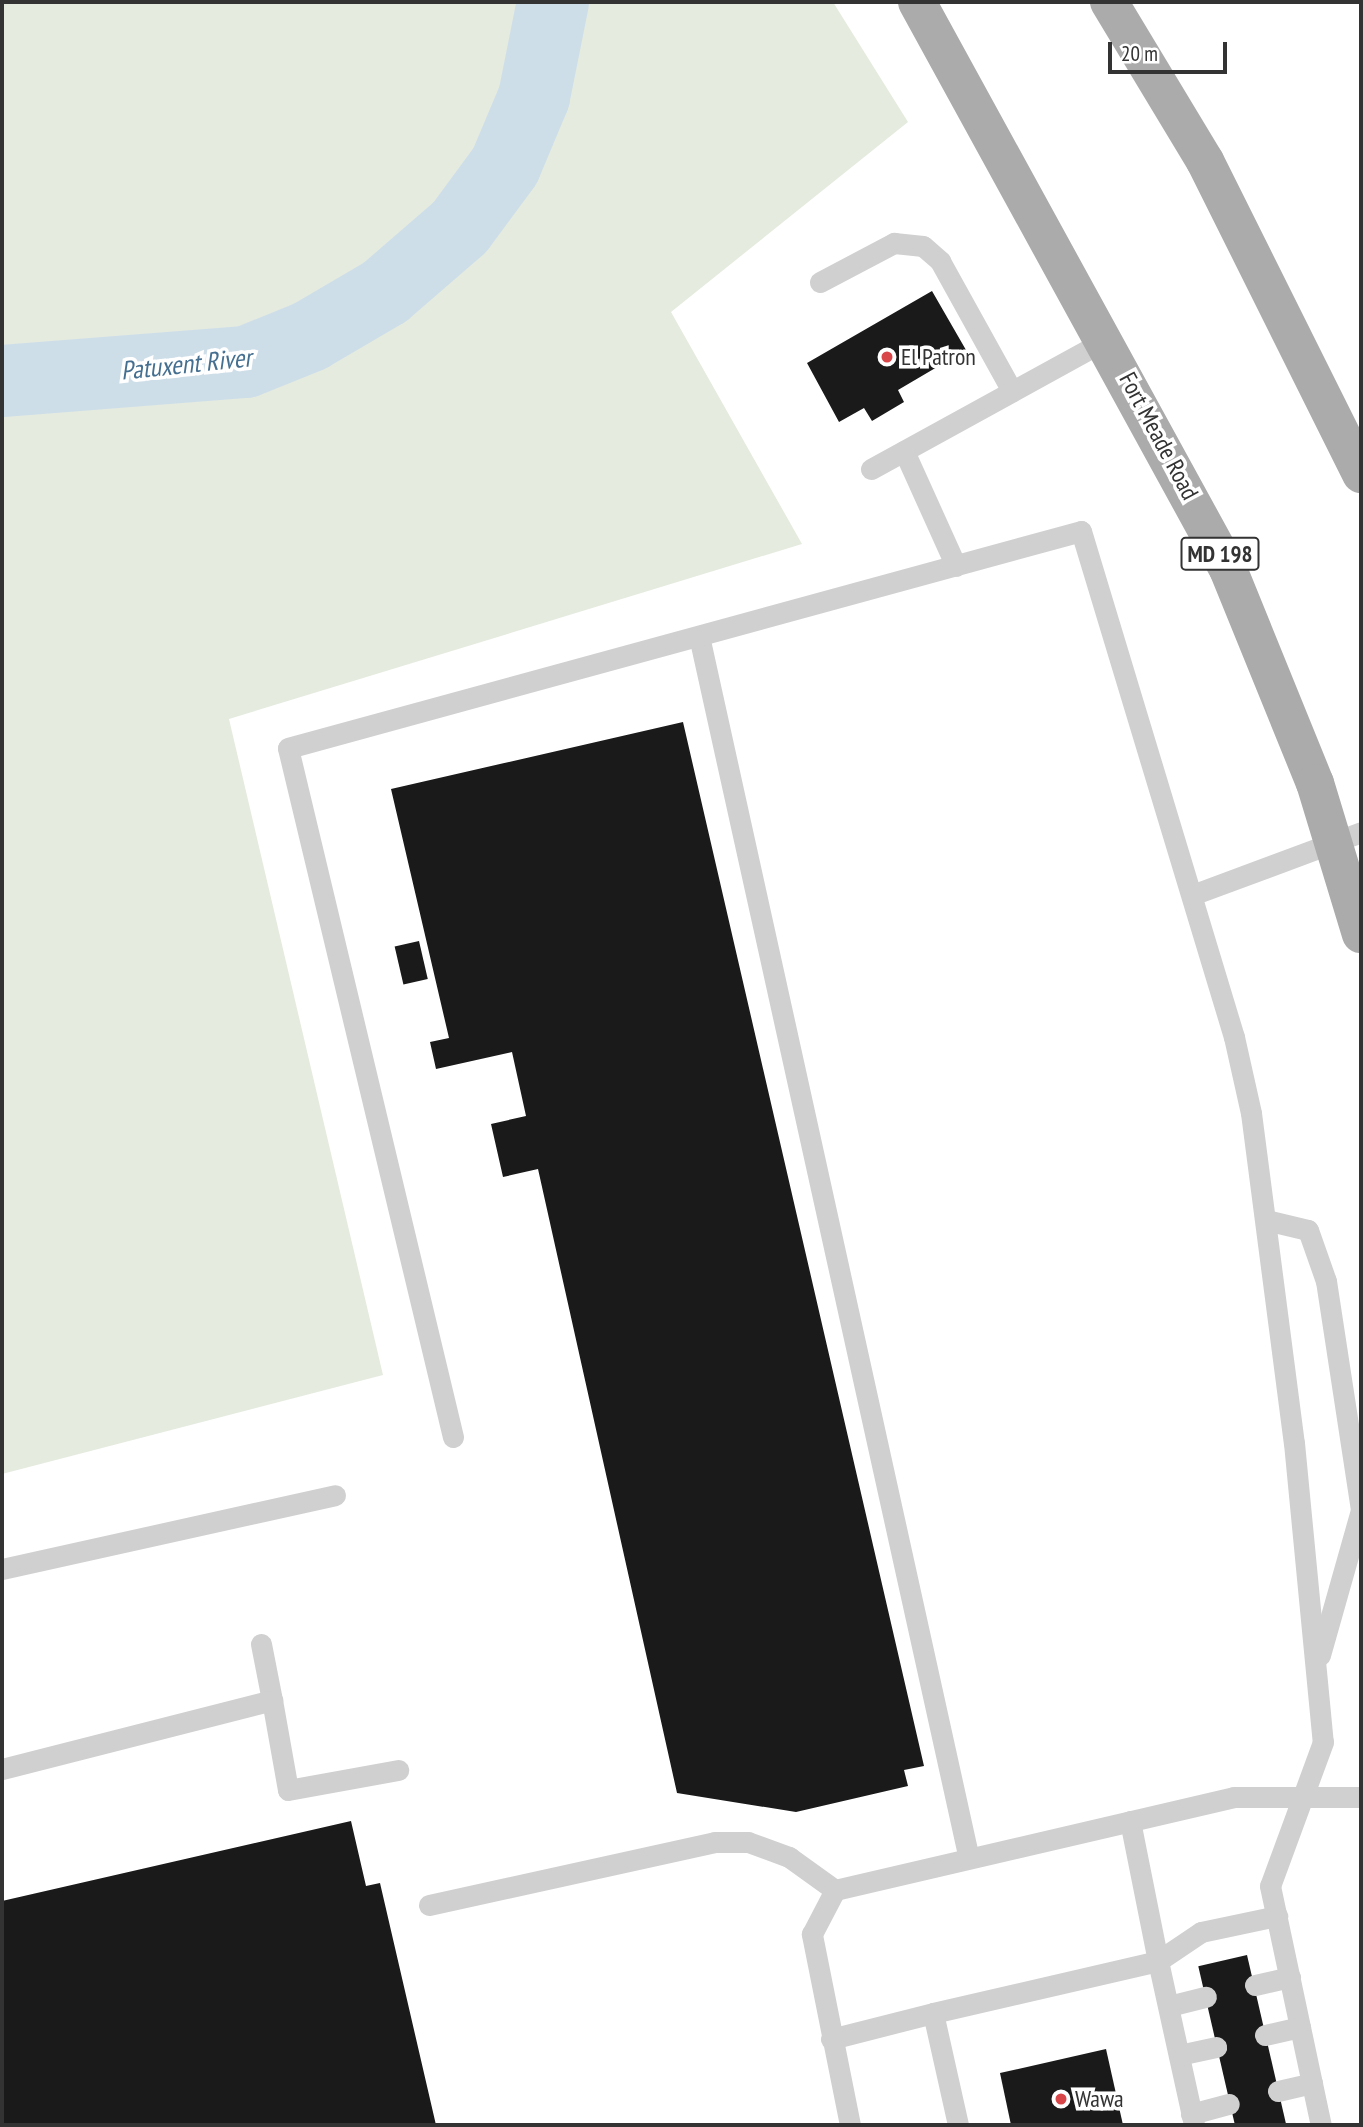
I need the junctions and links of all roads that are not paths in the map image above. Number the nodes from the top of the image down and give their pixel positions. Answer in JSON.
{"nodes":[{"id":1,"x":918,"y":2,"type":"edge"},
{"id":2,"x":1109,"y":2,"type":"edge"},
{"id":3,"x":820,"y":282,"type":"dead end"},
{"id":4,"x":1107,"y":340,"type":"junction"},
{"id":5,"x":1012,"y":391,"type":"junction"},
{"id":6,"x":904,"y":451,"type":"junction"},
{"id":7,"x":871,"y":469,"type":"dead end"},
{"id":8,"x":1361,"y":474,"type":"edge"},
{"id":9,"x":956,"y":566,"type":"junction"},
{"id":10,"x":698,"y":636,"type":"junction"},
{"id":11,"x":1346,"y":838,"type":"edge"},
{"id":12,"x":1192,"y":895,"type":"junction"},
{"id":13,"x":1361,"y":934,"type":"edge"},
{"id":14,"x":1266,"y":1220,"type":"junction"},
{"id":15,"x":453,"y":1437,"type":"dead end"},
{"id":16,"x":335,"y":1495,"type":"dead end"},
{"id":17,"x":2,"y":1569,"type":"edge"},
{"id":18,"x":261,"y":1644,"type":"dead end"},
{"id":19,"x":1317,"y":1663,"type":"junction"},
{"id":20,"x":272,"y":1700,"type":"junction"},
{"id":21,"x":2,"y":1769,"type":"edge"},
{"id":22,"x":398,"y":1770,"type":"dead end"},
{"id":23,"x":1361,"y":1797,"type":"edge"},
{"id":24,"x":1303,"y":1800,"type":"junction"},
{"id":25,"x":1130,"y":1821,"type":"junction"},
{"id":26,"x":968,"y":1854,"type":"junction"},
{"id":27,"x":835,"y":1889,"type":"junction"},
{"id":28,"x":429,"y":1905,"type":"dead end"},
{"id":29,"x":1277,"y":1916,"type":"junction"},
{"id":30,"x":1158,"y":1961,"type":"junction"},
{"id":31,"x":1290,"y":1977,"type":"junction"},
{"id":32,"x":1255,"y":1985,"type":"dead end"},
{"id":33,"x":1206,"y":1997,"type":"dead end"},
{"id":34,"x":1169,"y":2006,"type":"junction"},
{"id":35,"x":933,"y":2013,"type":"junction"},
{"id":36,"x":1300,"y":2027,"type":"junction"},
{"id":37,"x":1265,"y":2035,"type":"dead end"},
{"id":38,"x":831,"y":2039,"type":"junction"},
{"id":39,"x":1216,"y":2047,"type":"dead end"},
{"id":40,"x":1179,"y":2055,"type":"junction"},
{"id":41,"x":1312,"y":2083,"type":"junction"},
{"id":42,"x":1278,"y":2091,"type":"dead end"},
{"id":43,"x":1229,"y":2104,"type":"dead end"},
{"id":44,"x":1192,"y":2119,"type":"edge"},
{"id":45,"x":850,"y":2125,"type":"edge"},
{"id":46,"x":958,"y":2125,"type":"edge"},
{"id":47,"x":1321,"y":2125,"type":"edge"}],
"edges":[{"from":1,"to":4,"type":"main road","name":"Fort Meade Road","number":"MD 198"},
{"from":2,"to":8,"type":"main road"},
{"from":3,"to":5,"type":"lane"},
{"from":4,"to":5,"type":"lane"},
{"from":4,"to":11,"type":"main road","name":"Fort Meade Road","number":"MD 198"},
{"from":5,"to":6,"type":"lane"},
{"from":6,"to":7,"type":"lane"},
{"from":6,"to":9,"type":"lane"},
{"from":9,"to":10,"type":"lane"},
{"from":9,"to":12,"type":"lane"},
{"from":10,"to":15,"type":"lane"},
{"from":10,"to":26,"type":"lane"},
{"from":11,"to":12,"type":"lane"},
{"from":11,"to":13,"type":"main road","name":"Fort Meade Road","number":"MD 198"},
{"from":12,"to":14,"type":"lane"},
{"from":14,"to":19,"type":"lane"},
{"from":14,"to":19,"type":"lane"},
{"from":16,"to":17,"type":"lane"},
{"from":18,"to":20,"type":"lane"},
{"from":19,"to":24,"type":"lane"},
{"from":20,"to":21,"type":"lane"},
{"from":20,"to":22,"type":"lane"},
{"from":23,"to":24,"type":"lane"},
{"from":24,"to":25,"type":"lane"},
{"from":24,"to":29,"type":"lane"},
{"from":25,"to":26,"type":"lane"},
{"from":25,"to":30,"type":"lane"},
{"from":26,"to":27,"type":"lane"},
{"from":27,"to":28,"type":"lane"},
{"from":27,"to":38,"type":"lane"},
{"from":29,"to":30,"type":"lane"},
{"from":29,"to":31,"type":"lane"},
{"from":30,"to":34,"type":"lane"},
{"from":30,"to":35,"type":"lane"},
{"from":31,"to":32,"type":"lane"},
{"from":31,"to":36,"type":"lane"},
{"from":33,"to":34,"type":"lane"},
{"from":34,"to":40,"type":"lane"},
{"from":35,"to":38,"type":"lane"},
{"from":35,"to":46,"type":"lane"},
{"from":36,"to":37,"type":"lane"},
{"from":36,"to":41,"type":"lane"},
{"from":38,"to":45,"type":"lane"},
{"from":39,"to":40,"type":"lane"},
{"from":40,"to":44,"type":"lane"},
{"from":41,"to":42,"type":"lane"},
{"from":41,"to":47,"type":"lane"},
{"from":43,"to":44,"type":"lane"}]}
